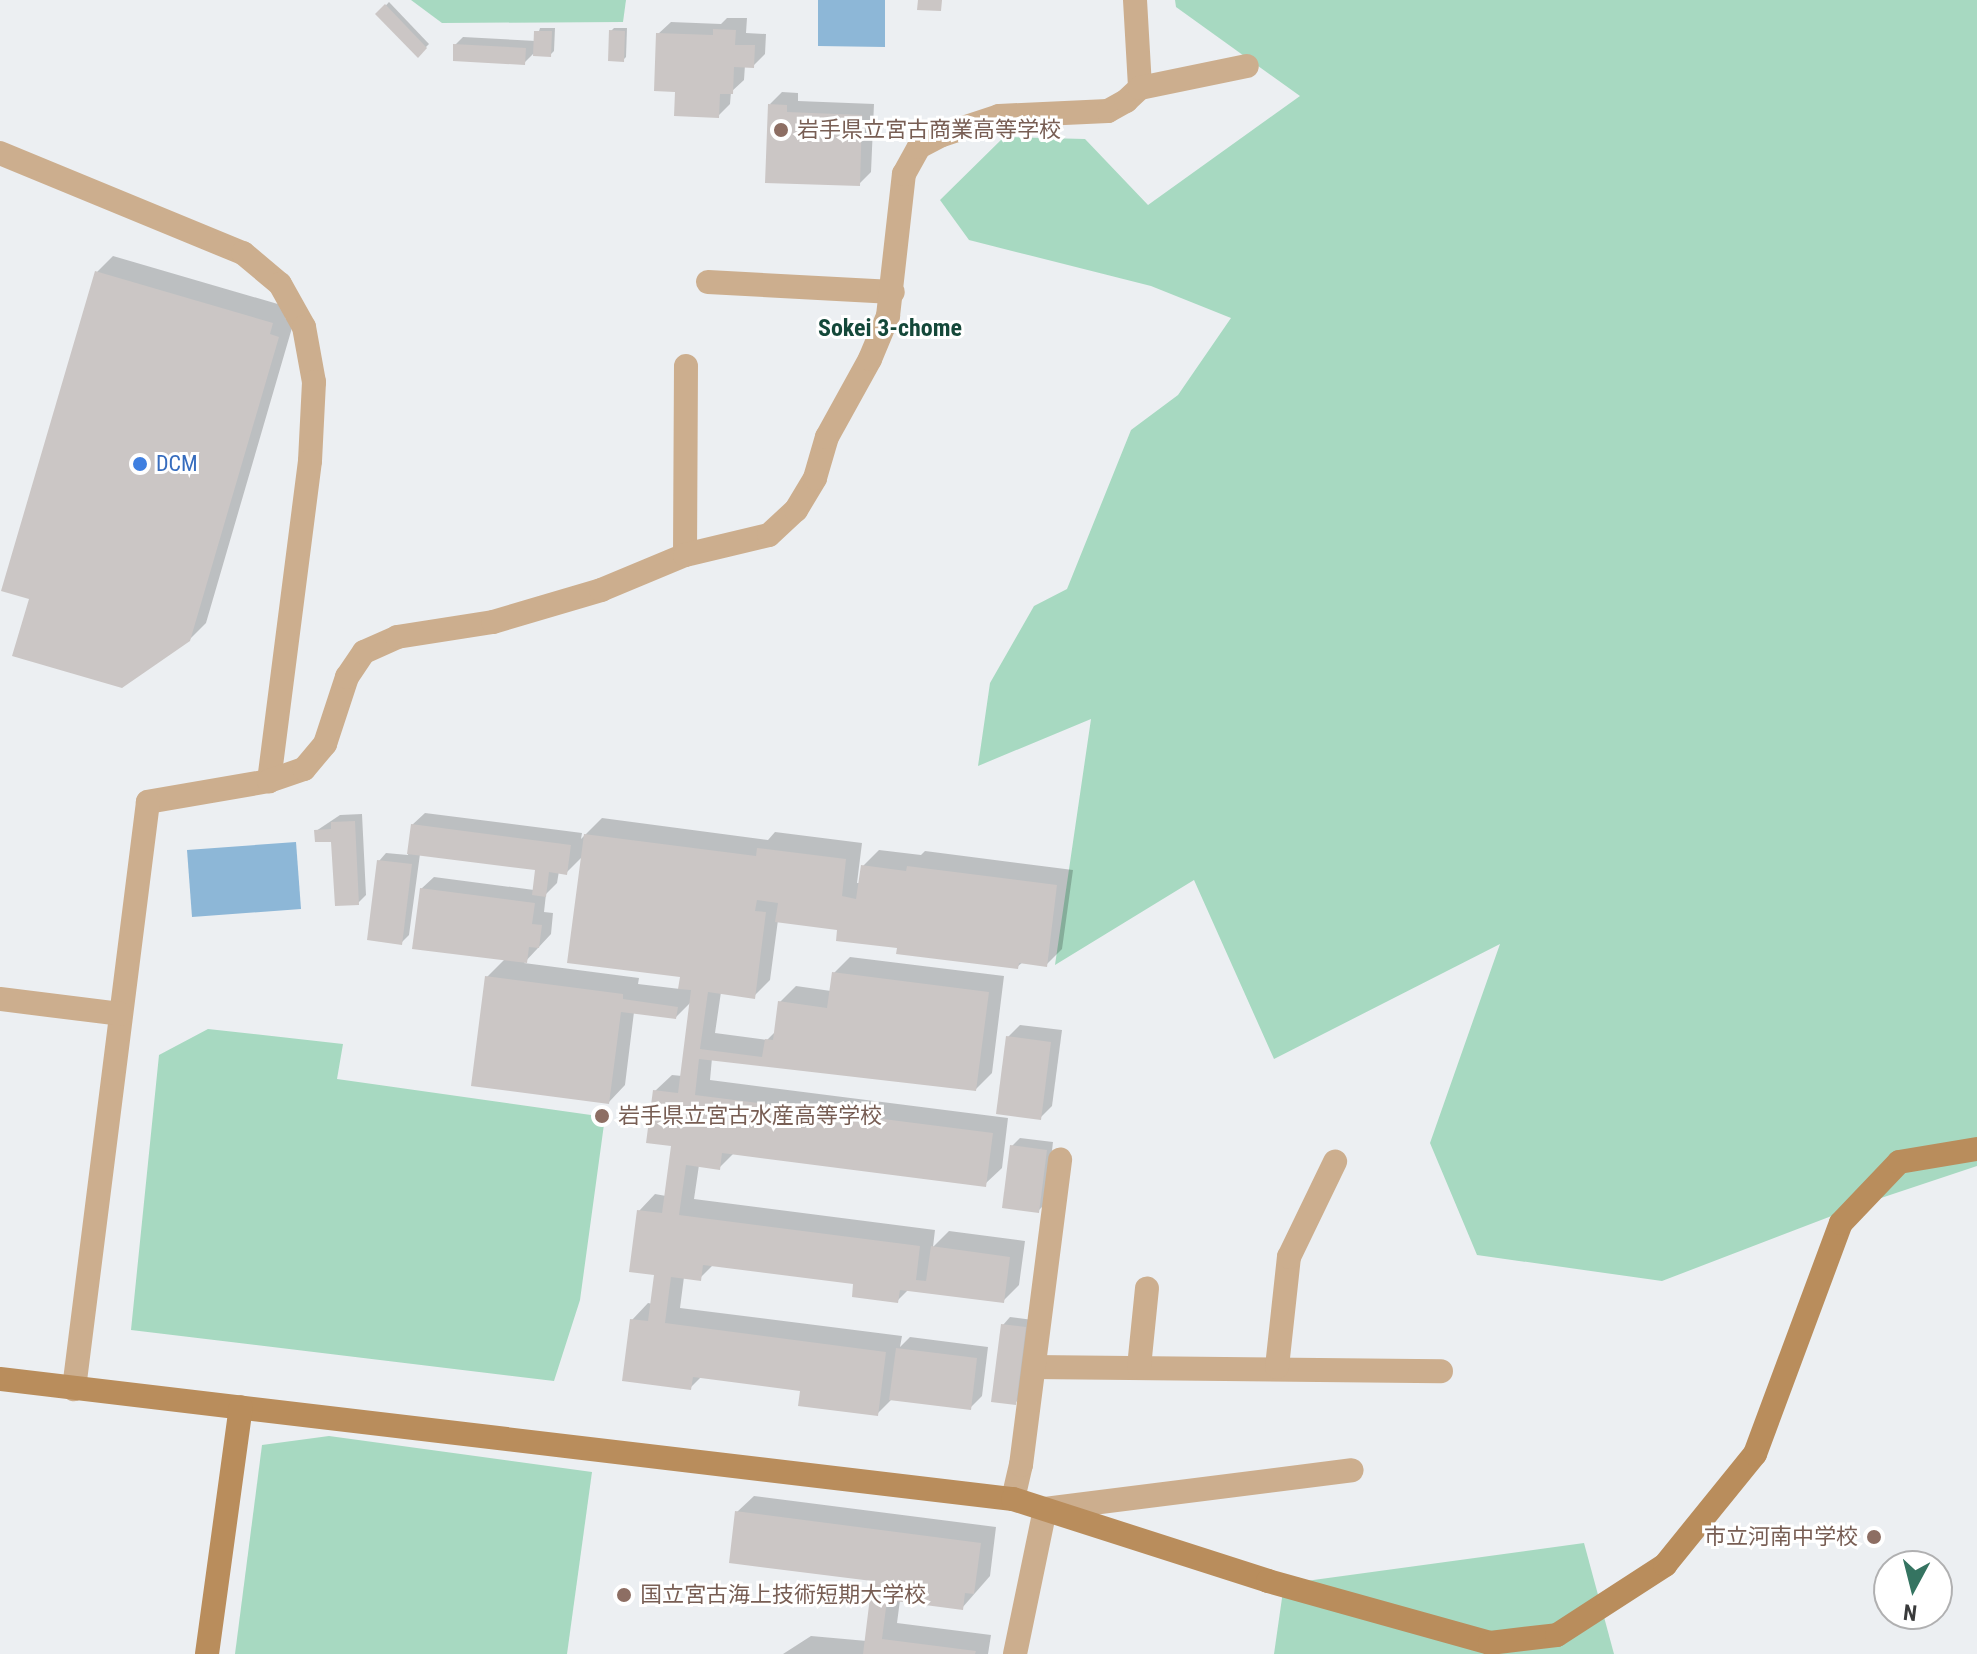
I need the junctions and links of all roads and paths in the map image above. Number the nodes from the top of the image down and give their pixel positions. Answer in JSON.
{"nodes":[{"id":1,"x":1135,"y":0,"type":"edge"},
{"id":2,"x":1247,"y":66,"type":"dead end"},
{"id":3,"x":1140,"y":88,"type":"junction"},
{"id":4,"x":0,"y":153,"type":"edge"},
{"id":5,"x":708,"y":282,"type":"dead end"},
{"id":6,"x":893,"y":292,"type":"junction"},
{"id":7,"x":686,"y":366,"type":"dead end"},
{"id":8,"x":685,"y":555,"type":"junction"},
{"id":9,"x":269,"y":781,"type":"junction"},
{"id":10,"x":0,"y":999,"type":"edge"},
{"id":11,"x":120,"y":1014,"type":"junction"},
{"id":12,"x":1977,"y":1149,"type":"edge"},
{"id":13,"x":1060,"y":1159,"type":"dead end"},
{"id":14,"x":1335,"y":1162,"type":"dead end"},
{"id":15,"x":1147,"y":1288,"type":"dead end"},
{"id":16,"x":1034,"y":1367,"type":"junction"},
{"id":17,"x":1139,"y":1367,"type":"junction"},
{"id":18,"x":1277,"y":1367,"type":"junction"},
{"id":19,"x":1441,"y":1371,"type":"dead end"},
{"id":20,"x":0,"y":1379,"type":"edge"},
{"id":21,"x":74,"y":1389,"type":"junction"},
{"id":22,"x":241,"y":1407,"type":"junction"},
{"id":23,"x":1352,"y":1470,"type":"dead end"},
{"id":24,"x":1013,"y":1499,"type":"junction"},
{"id":25,"x":1045,"y":1509,"type":"junction"},
{"id":26,"x":207,"y":1654,"type":"edge"},
{"id":27,"x":1015,"y":1654,"type":"edge"}],
"edges":[{"from":1,"to":3,"type":"street"},
{"from":2,"to":3,"type":"street"},
{"from":3,"to":6,"type":"street"},
{"from":4,"to":9,"type":"street"},
{"from":5,"to":6,"type":"street"},
{"from":6,"to":8,"type":"street"},
{"from":7,"to":8,"type":"street"},
{"from":8,"to":9,"type":"street"},
{"from":9,"to":11,"type":"street"},
{"from":10,"to":11,"type":"street"},
{"from":11,"to":21,"type":"street"},
{"from":12,"to":25,"type":"street"},
{"from":13,"to":16,"type":"street"},
{"from":14,"to":18,"type":"street"},
{"from":15,"to":17,"type":"street"},
{"from":16,"to":17,"type":"street"},
{"from":16,"to":24,"type":"street"},
{"from":17,"to":18,"type":"street"},
{"from":18,"to":19,"type":"street"},
{"from":20,"to":21,"type":"street"},
{"from":21,"to":22,"type":"street"},
{"from":22,"to":24,"type":"street"},
{"from":22,"to":26,"type":"street"},
{"from":23,"to":25,"type":"street"},
{"from":24,"to":25,"type":"street"},
{"from":25,"to":27,"type":"street"}]}
